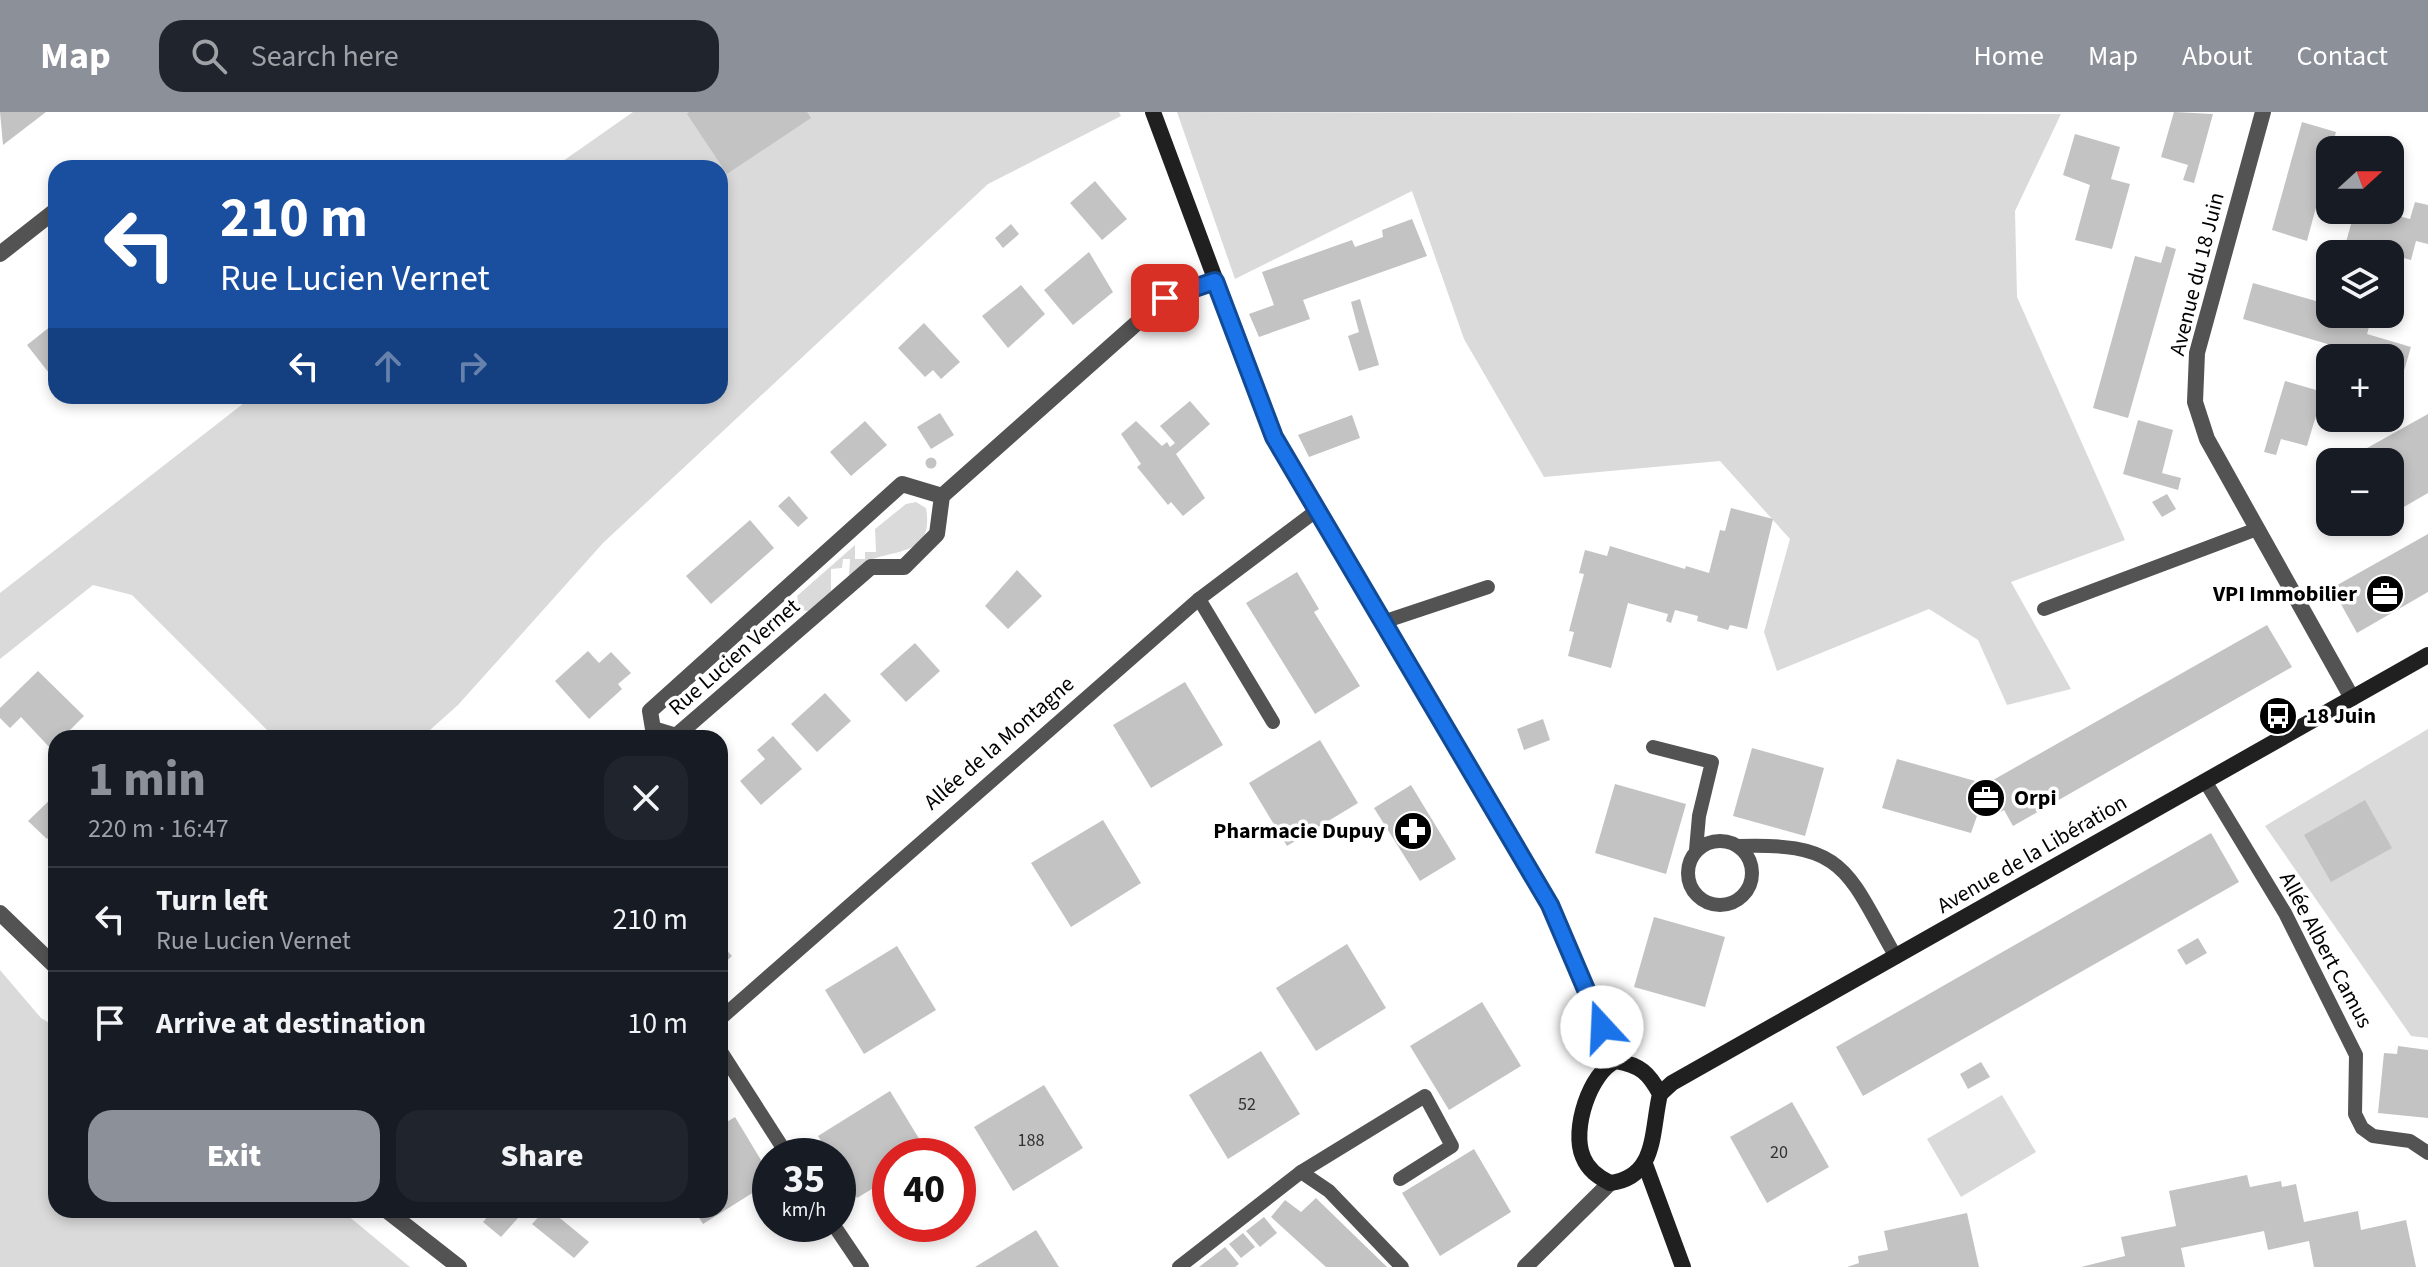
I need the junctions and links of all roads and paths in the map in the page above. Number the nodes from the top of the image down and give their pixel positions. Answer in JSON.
{"nodes":[{"id":1,"x":1153,"y":112,"type":"edge"},
{"id":2,"x":2263,"y":112,"type":"edge"},
{"id":3,"x":48,"y":216,"type":"edge"},
{"id":4,"x":0,"y":254,"type":"edge"},
{"id":5,"x":1215,"y":281,"type":"junction"},
{"id":6,"x":942,"y":496,"type":"junction"},
{"id":7,"x":1316,"y":511,"type":"junction"},
{"id":8,"x":2257,"y":529,"type":"junction"},
{"id":9,"x":1488,"y":587,"type":"dead end"},
{"id":10,"x":1199,"y":599,"type":"junction"},
{"id":11,"x":2044,"y":609,"type":"dead end"},
{"id":12,"x":1383,"y":622,"type":"junction"},
{"id":13,"x":2428,"y":655,"type":"edge"},
{"id":14,"x":2352,"y":698,"type":"junction"},
{"id":15,"x":1273,"y":722,"type":"dead end"},
{"id":16,"x":656,"y":730,"type":"edge"},
{"id":17,"x":683,"y":730,"type":"edge"},
{"id":18,"x":1653,"y":747,"type":"dead end"},
{"id":19,"x":2205,"y":781,"type":"junction"},
{"id":20,"x":1738,"y":846,"type":"junction"},
{"id":21,"x":1696,"y":850,"type":"junction"},
{"id":22,"x":0,"y":913,"type":"edge"},
{"id":23,"x":1896,"y":957,"type":"junction"},
{"id":24,"x":48,"y":959,"type":"edge"},
{"id":25,"x":728,"y":1012,"type":"edge"},
{"id":26,"x":1616,"y":1061,"type":"junction"},
{"id":27,"x":728,"y":1062,"type":"edge"},
{"id":28,"x":1660,"y":1094,"type":"junction"},
{"id":29,"x":776,"y":1138,"type":"edge"},
{"id":30,"x":2428,"y":1153,"type":"edge"},
{"id":31,"x":1645,"y":1164,"type":"junction"},
{"id":32,"x":1301,"y":1172,"type":"junction"},
{"id":33,"x":1400,"y":1179,"type":"dead end"},
{"id":34,"x":1610,"y":1183,"type":"junction"},
{"id":35,"x":396,"y":1218,"type":"edge"},
{"id":36,"x":845,"y":1242,"type":"edge"},
{"id":37,"x":459,"y":1267,"type":"edge"},
{"id":38,"x":862,"y":1267,"type":"edge"},
{"id":39,"x":1179,"y":1267,"type":"edge"},
{"id":40,"x":1402,"y":1267,"type":"edge"},
{"id":41,"x":1525,"y":1267,"type":"edge"},
{"id":42,"x":1683,"y":1267,"type":"edge"}],
"edges":[{"from":1,"to":5,"type":"street"},
{"from":2,"to":8,"type":"street","name":"Avenue du 18 Juin"},
{"from":3,"to":4,"type":"street"},
{"from":5,"to":6,"type":"street"},
{"from":5,"to":7,"type":"street"},
{"from":6,"to":16,"type":"street","name":"Rue Lucien Vernet"},
{"from":6,"to":17,"type":"street","name":"Rue Lucien Vernet"},
{"from":7,"to":10,"type":"lane","name":"Allée de la Montagne"},
{"from":7,"to":12,"type":"street"},
{"from":8,"to":11,"type":"lane"},
{"from":8,"to":14,"type":"street","name":"Avenue du 18 Juin"},
{"from":9,"to":12,"type":"lane"},
{"from":10,"to":15,"type":"lane"},
{"from":10,"to":25,"type":"lane","name":"Allée de la Montagne"},
{"from":12,"to":26,"type":"street"},
{"from":13,"to":14,"type":"street","name":"Avenue de la Libération"},
{"from":14,"to":19,"type":"street","name":"Avenue de la Libération"},
{"from":18,"to":21,"type":"lane"},
{"from":19,"to":23,"type":"street","name":"Avenue de la Libération"},
{"from":19,"to":30,"type":"lane","name":"Allée Albert Camus"},
{"from":20,"to":21,"type":"lane"},
{"from":20,"to":21,"type":"lane"},
{"from":20,"to":23,"type":"lane"},
{"from":22,"to":24,"type":"street"},
{"from":23,"to":28,"type":"street","name":"Avenue de la Libération"},
{"from":26,"to":28,"type":"street"},
{"from":26,"to":34,"type":"street"},
{"from":27,"to":29,"type":"lane"},
{"from":28,"to":31,"type":"street"},
{"from":31,"to":34,"type":"street"},
{"from":31,"to":42,"type":"street"},
{"from":32,"to":33,"type":"lane"},
{"from":32,"to":39,"type":"lane"},
{"from":32,"to":40,"type":"lane"},
{"from":34,"to":41,"type":"street"},
{"from":35,"to":37,"type":"street"},
{"from":36,"to":38,"type":"lane"}]}
